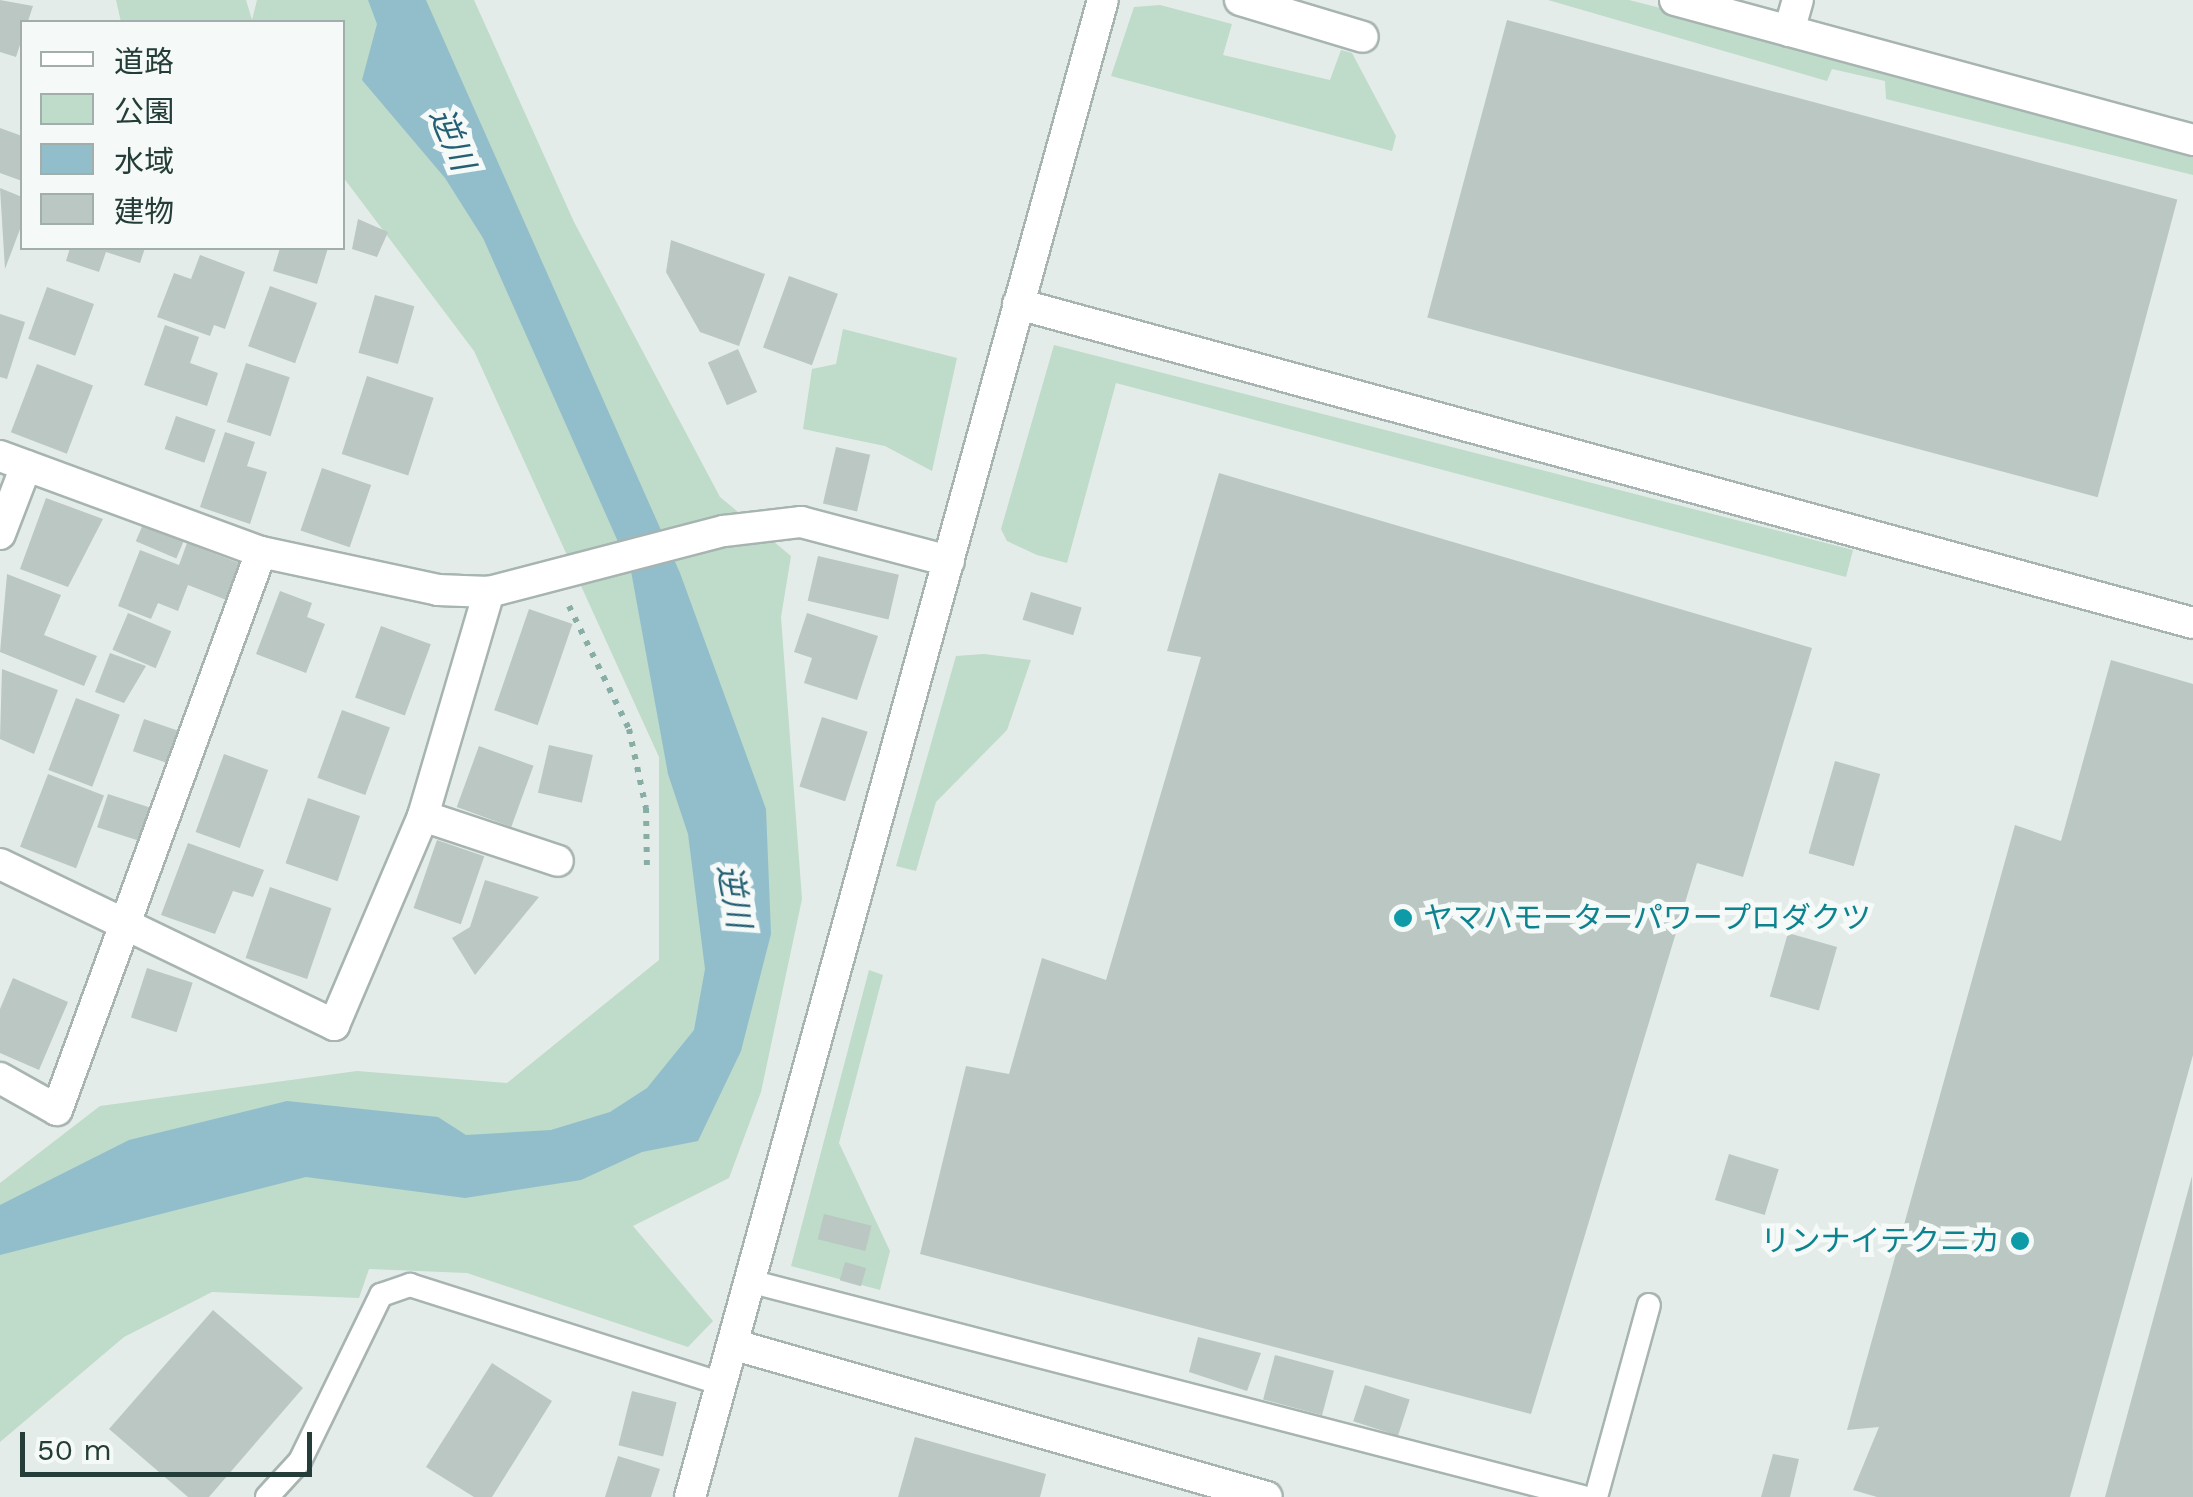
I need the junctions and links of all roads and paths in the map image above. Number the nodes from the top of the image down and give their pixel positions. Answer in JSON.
{"nodes":[{"id":1,"x":1103,"y":0,"type":"edge"},
{"id":2,"x":1240,"y":0,"type":"edge"},
{"id":3,"x":1675,"y":0,"type":"edge"},
{"id":4,"x":1798,"y":0,"type":"edge"},
{"id":5,"x":1789,"y":31,"type":"junction"},
{"id":6,"x":1362,"y":37,"type":"dead end"},
{"id":7,"x":2193,"y":140,"type":"edge"},
{"id":8,"x":1018,"y":304,"type":"junction"},
{"id":9,"x":13,"y":461,"type":"edge"},
{"id":10,"x":0,"y":534,"type":"edge"},
{"id":11,"x":261,"y":552,"type":"junction"},
{"id":12,"x":949,"y":561,"type":"junction"},
{"id":13,"x":540,"y":576,"type":"junction"},
{"id":14,"x":489,"y":592,"type":"junction"},
{"id":15,"x":2193,"y":623,"type":"edge"},
{"id":16,"x":424,"y":816,"type":"junction"},
{"id":17,"x":558,"y":861,"type":"dead end"},
{"id":18,"x":0,"y":864,"type":"edge"},
{"id":19,"x":647,"y":871,"type":"dead end"},
{"id":20,"x":127,"y":921,"type":"junction"},
{"id":21,"x":0,"y":1078,"type":"edge"},
{"id":22,"x":753,"y":1282,"type":"junction"},
{"id":23,"x":1650,"y":1305,"type":"dead end"},
{"id":24,"x":735,"y":1345,"type":"junction"},
{"id":25,"x":724,"y":1384,"type":"junction"},
{"id":26,"x":267,"y":1497,"type":"edge"},
{"id":27,"x":690,"y":1497,"type":"edge"},
{"id":28,"x":1266,"y":1497,"type":"edge"},
{"id":29,"x":1583,"y":1497,"type":"edge"},
{"id":30,"x":1596,"y":1497,"type":"edge"}],
"edges":[{"from":1,"to":8,"type":"street"},
{"from":2,"to":6,"type":"street"},
{"from":3,"to":5,"type":"street"},
{"from":4,"to":5,"type":"street"},
{"from":5,"to":7,"type":"street"},
{"from":8,"to":12,"type":"street"},
{"from":8,"to":15,"type":"street"},
{"from":9,"to":10,"type":"street"},
{"from":9,"to":11,"type":"street"},
{"from":11,"to":14,"type":"street"},
{"from":11,"to":20,"type":"street"},
{"from":12,"to":13,"type":"street"},
{"from":12,"to":22,"type":"street"},
{"from":13,"to":14,"type":"street"},
{"from":13,"to":19,"type":"path"},
{"from":14,"to":16,"type":"street"},
{"from":16,"to":17,"type":"street"},
{"from":16,"to":20,"type":"street"},
{"from":18,"to":20,"type":"street"},
{"from":20,"to":21,"type":"street"},
{"from":22,"to":24,"type":"street"},
{"from":22,"to":29,"type":"lane"},
{"from":23,"to":30,"type":"lane"},
{"from":24,"to":25,"type":"street"},
{"from":24,"to":28,"type":"street"},
{"from":25,"to":26,"type":"lane"},
{"from":25,"to":27,"type":"street"}]}
